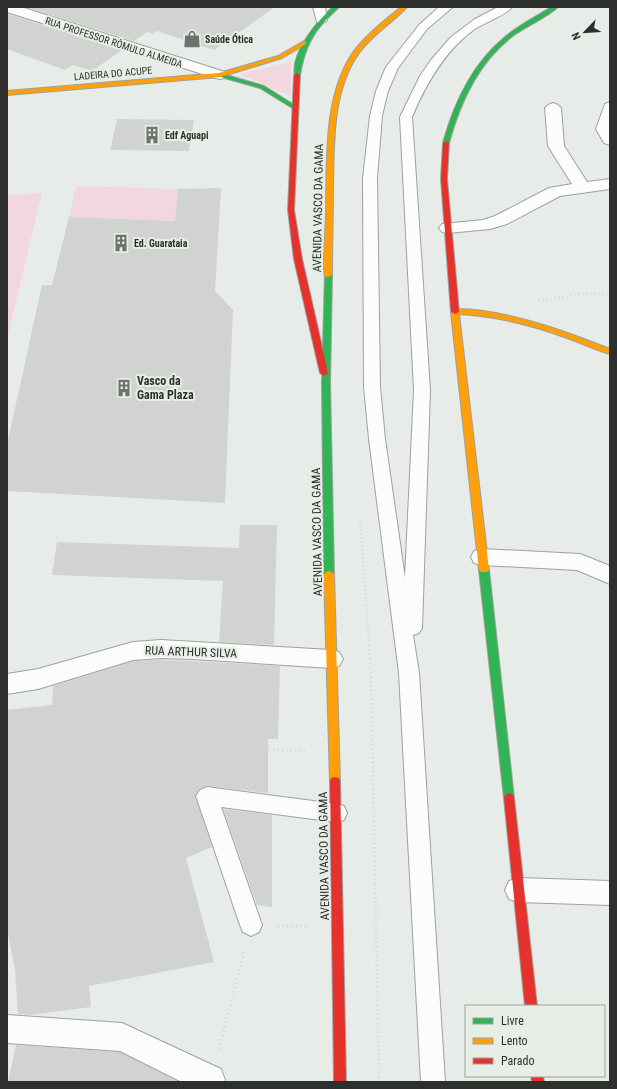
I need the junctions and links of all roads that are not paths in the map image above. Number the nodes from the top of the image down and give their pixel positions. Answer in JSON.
{"nodes":[{"id":1,"x":319,"y":7,"type":"edge"},
{"id":2,"x":336,"y":7,"type":"edge"},
{"id":3,"x":404,"y":7,"type":"edge"},
{"id":4,"x":447,"y":7,"type":"edge"},
{"id":5,"x":506,"y":7,"type":"edge"},
{"id":6,"x":555,"y":7,"type":"edge"},
{"id":7,"x":7,"y":8,"type":"edge"},
{"id":8,"x":321,"y":20,"type":"junction"},
{"id":9,"x":304,"y":43,"type":"junction"},
{"id":10,"x":220,"y":76,"type":"junction"},
{"id":11,"x":7,"y":93,"type":"edge"},
{"id":12,"x":610,"y":107,"type":"edge"},
{"id":13,"x":296,"y":108,"type":"junction"},
{"id":14,"x":553,"y":108,"type":"dead end"},
{"id":15,"x":610,"y":140,"type":"edge"},
{"id":16,"x":610,"y":184,"type":"edge"},
{"id":17,"x":582,"y":187,"type":"junction"},
{"id":18,"x":448,"y":228,"type":"junction"},
{"id":19,"x":456,"y":312,"type":"junction"},
{"id":20,"x":610,"y":352,"type":"edge"},
{"id":21,"x":326,"y":382,"type":"junction"},
{"id":22,"x":482,"y":557,"type":"junction"},
{"id":23,"x":610,"y":576,"type":"edge"},
{"id":24,"x":331,"y":659,"type":"junction"},
{"id":25,"x":409,"y":673,"type":"junction"},
{"id":26,"x":7,"y":684,"type":"edge"},
{"id":27,"x":336,"y":813,"type":"junction"},
{"id":28,"x":519,"y":890,"type":"junction"},
{"id":29,"x":610,"y":893,"type":"edge"},
{"id":30,"x":251,"y":925,"type":"road end"},
{"id":31,"x":530,"y":1005,"type":"edge"},
{"id":32,"x":7,"y":1029,"type":"edge"},
{"id":33,"x":210,"y":1080,"type":"road end"},
{"id":34,"x":340,"y":1082,"type":"edge"},
{"id":35,"x":433,"y":1082,"type":"edge"}],
"edges":[{"from":1,"to":8,"type":"lane"},
{"from":2,"to":8,"type":"main road"},
{"from":3,"to":21,"type":"main road","name":"AVENIDA VASCO DA GAMA"},
{"from":4,"to":25,"type":"lane"},
{"from":5,"to":25,"type":"lane"},
{"from":6,"to":18,"type":"main road"},
{"from":7,"to":10,"type":"street","name":"RUA PROFESSOR RÔMULO ALMEIDA"},
{"from":8,"to":9,"type":"main road"},
{"from":9,"to":10,"type":"main road","name":"LADEIRA DO ACUPE"},
{"from":9,"to":13,"type":"main road"},
{"from":10,"to":11,"type":"main road","name":"LADEIRA DO ACUPE"},
{"from":10,"to":13,"type":"main road","name":"LADEIRA DO ACUPE"},
{"from":12,"to":15,"type":"street"},
{"from":13,"to":21,"type":"main road"},
{"from":14,"to":17,"type":"street"},
{"from":16,"to":17,"type":"street"},
{"from":17,"to":18,"type":"street"},
{"from":18,"to":19,"type":"main road"},
{"from":19,"to":20,"type":"main road"},
{"from":19,"to":22,"type":"main road"},
{"from":21,"to":24,"type":"main road","name":"AVENIDA VASCO DA GAMA"},
{"from":22,"to":23,"type":"street"},
{"from":22,"to":28,"type":"main road"},
{"from":24,"to":26,"type":"street","name":"RUA ARTHUR SILVA"},
{"from":24,"to":27,"type":"main road","name":"AVENIDA VASCO DA GAMA"},
{"from":25,"to":35,"type":"lane"},
{"from":27,"to":30,"type":"lane"},
{"from":27,"to":34,"type":"main road","name":"AVENIDA VASCO DA GAMA"},
{"from":28,"to":29,"type":"street"},
{"from":28,"to":31,"type":"main road"},
{"from":32,"to":33,"type":"street"}]}
